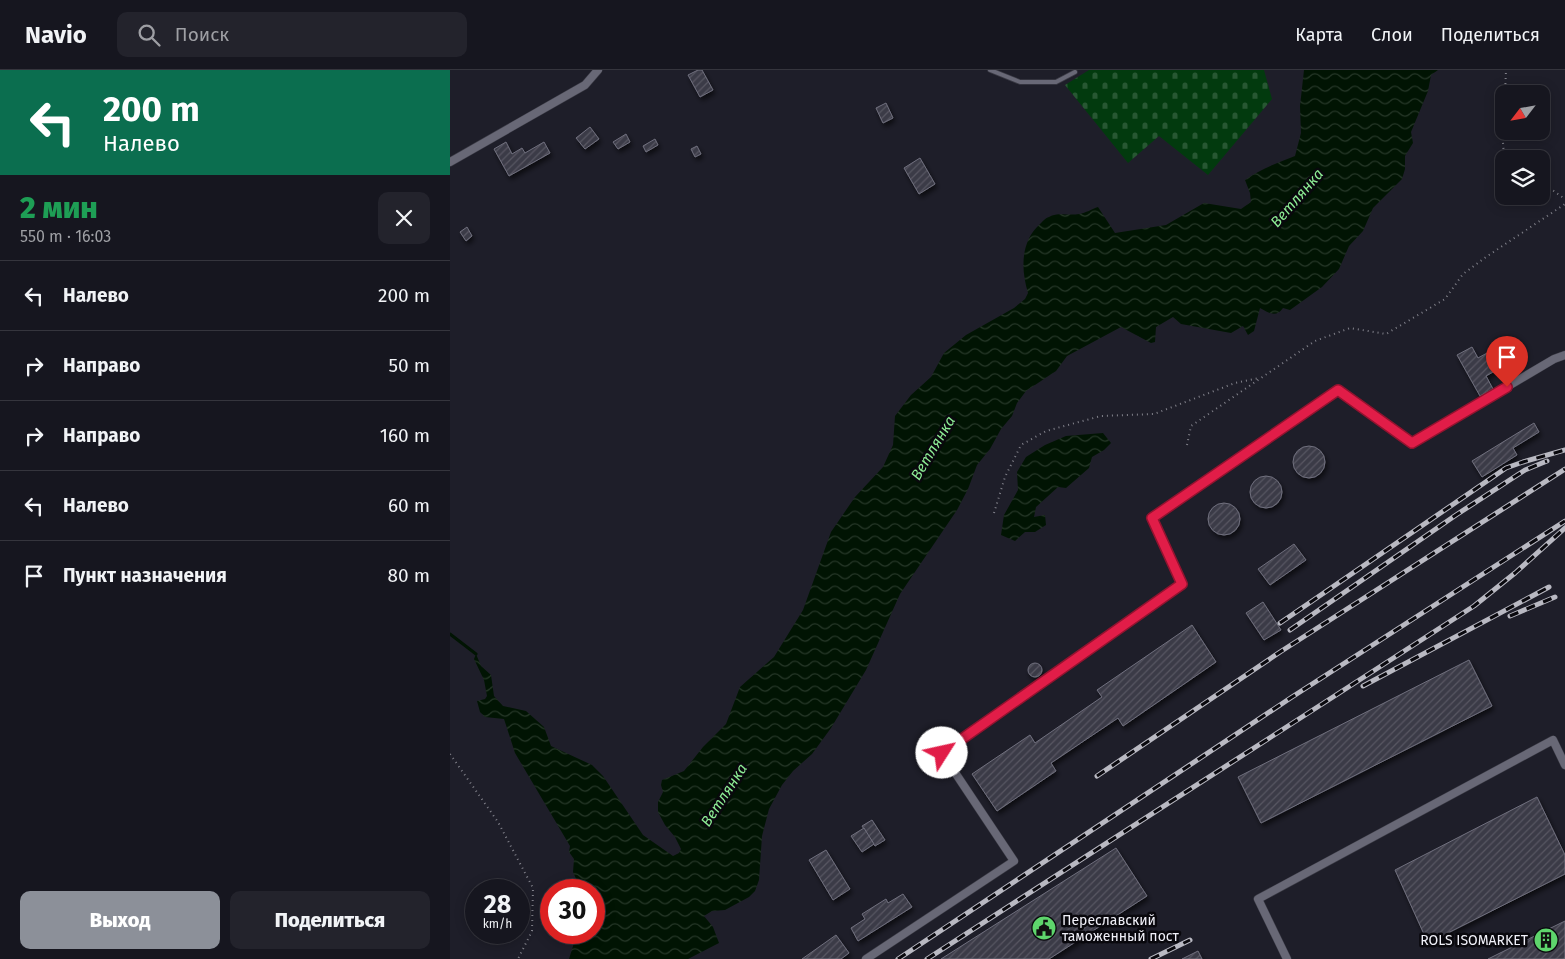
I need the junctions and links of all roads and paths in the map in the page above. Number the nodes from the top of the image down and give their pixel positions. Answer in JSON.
{"nodes":[{"id":1,"x":598,"y":70,"type":"edge"},
{"id":2,"x":990,"y":70,"type":"edge"},
{"id":3,"x":1506,"y":70,"type":"edge"},
{"id":4,"x":1075,"y":72,"type":"dead end"},
{"id":5,"x":1505,"y":85,"type":"edge"},
{"id":6,"x":450,"y":162,"type":"edge"},
{"id":7,"x":1550,"y":188,"type":"edge"},
{"id":8,"x":1565,"y":199,"type":"edge"},
{"id":9,"x":1565,"y":204,"type":"edge"},
{"id":10,"x":1565,"y":354,"type":"edge"},
{"id":11,"x":1261,"y":377,"type":"junction"},
{"id":12,"x":1186,"y":445,"type":"dead end"},
{"id":13,"x":994,"y":513,"type":"dead end"},
{"id":14,"x":450,"y":754,"type":"edge"},
{"id":15,"x":1565,"y":766,"type":"edge"},
{"id":16,"x":518,"y":959,"type":"edge"},
{"id":17,"x":866,"y":959,"type":"edge"},
{"id":18,"x":1287,"y":959,"type":"edge"}],
"edges":[{"from":1,"to":6,"type":"street"},
{"from":2,"to":4,"type":"lane"},
{"from":3,"to":5,"type":"path"},
{"from":7,"to":8,"type":"path"},
{"from":9,"to":11,"type":"path"},
{"from":10,"to":17,"type":"street"},
{"from":11,"to":12,"type":"path"},
{"from":11,"to":13,"type":"path"},
{"from":14,"to":16,"type":"path"},
{"from":15,"to":18,"type":"street"}]}
